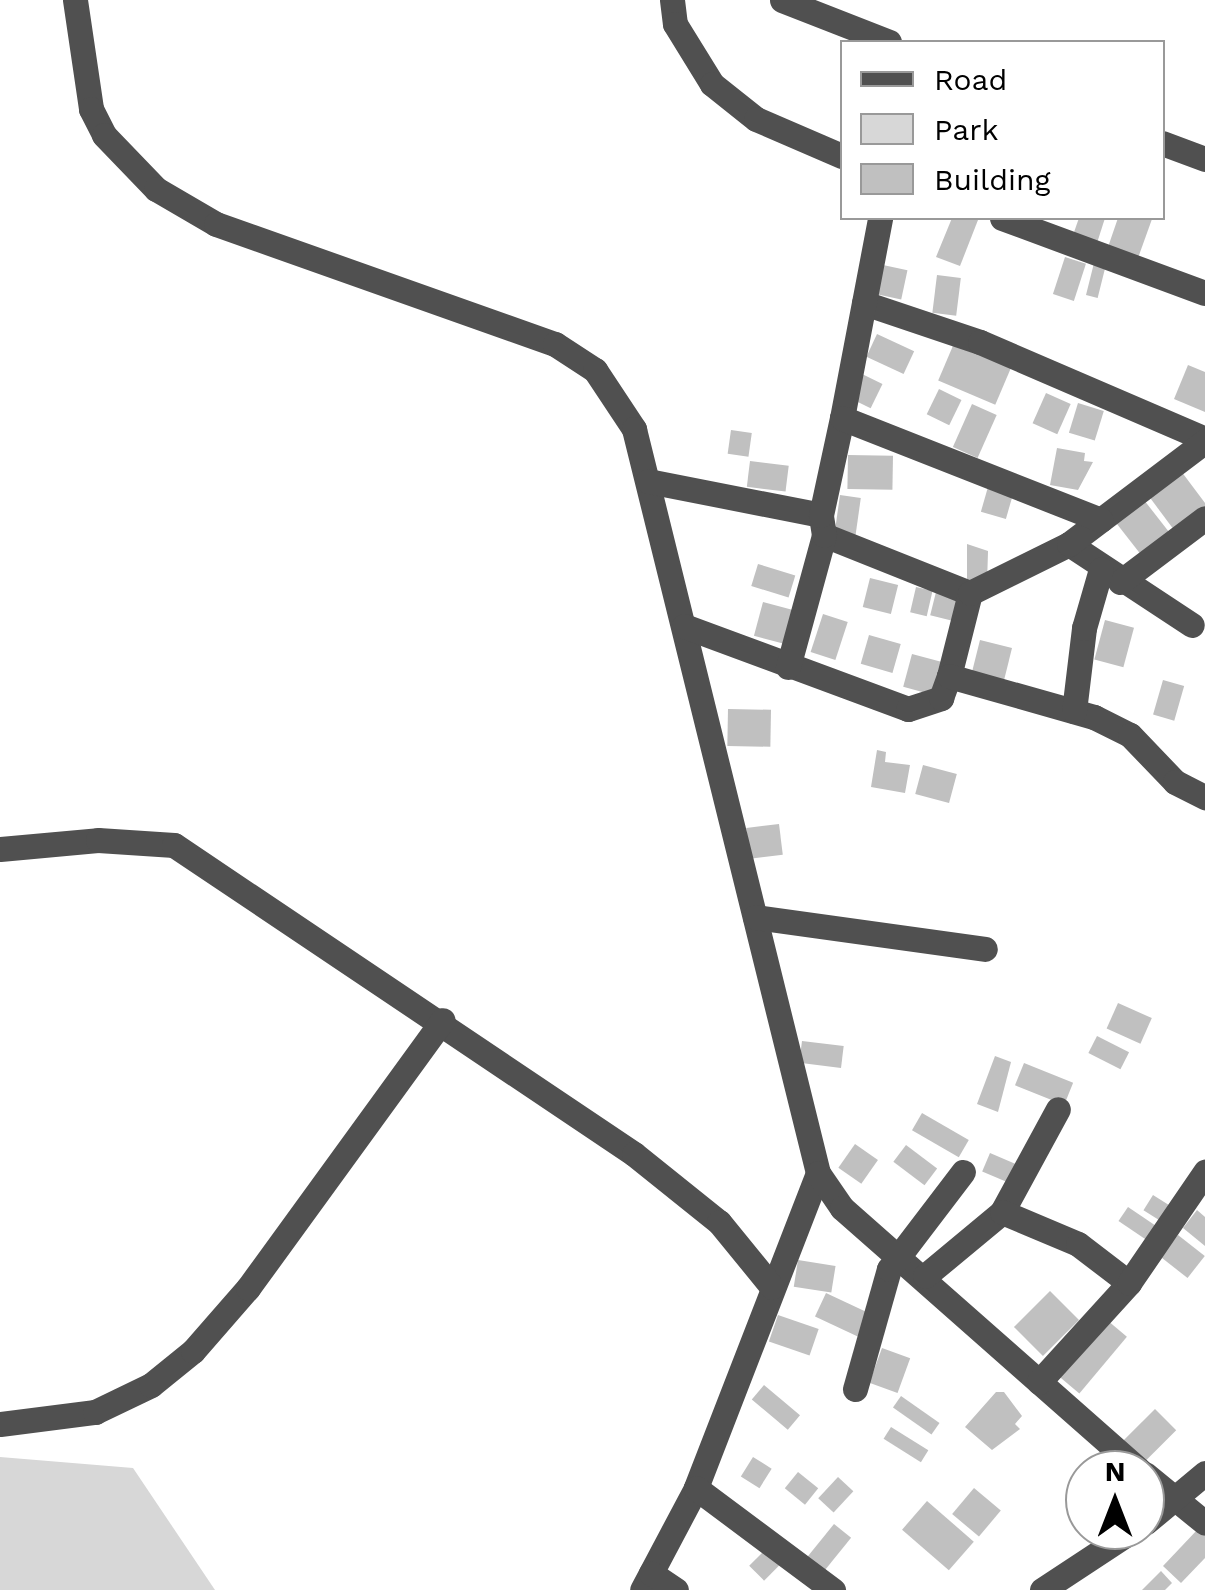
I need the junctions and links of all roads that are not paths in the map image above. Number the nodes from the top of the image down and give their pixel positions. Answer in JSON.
{"nodes":[{"id":1,"x":75,"y":0,"type":"edge"},
{"id":2,"x":672,"y":0,"type":"edge"},
{"id":3,"x":782,"y":0,"type":"edge"},
{"id":4,"x":883,"y":40,"type":"edge"},
{"id":5,"x":1165,"y":143,"type":"edge"},
{"id":6,"x":840,"y":155,"type":"edge"},
{"id":7,"x":1205,"y":159,"type":"edge"},
{"id":8,"x":880,"y":220,"type":"edge"},
{"id":9,"x":1007,"y":220,"type":"edge"},
{"id":10,"x":1205,"y":294,"type":"edge"},
{"id":11,"x":864,"y":304,"type":"junction"},
{"id":12,"x":842,"y":418,"type":"junction"},
{"id":13,"x":1205,"y":440,"type":"edge"},
{"id":14,"x":648,"y":481,"type":"junction"},
{"id":15,"x":1205,"y":518,"type":"edge"},
{"id":16,"x":1100,"y":520,"type":"junction"},
{"id":17,"x":823,"y":525,"type":"junction"},
{"id":18,"x":1069,"y":544,"type":"junction"},
{"id":19,"x":1110,"y":576,"type":"junction"},
{"id":20,"x":970,"y":593,"type":"junction"},
{"id":21,"x":1192,"y":625,"type":"dead end"},
{"id":22,"x":684,"y":626,"type":"junction"},
{"id":23,"x":788,"y":667,"type":"junction"},
{"id":24,"x":950,"y":676,"type":"junction"},
{"id":25,"x":1074,"y":712,"type":"junction"},
{"id":26,"x":1205,"y":797,"type":"edge"},
{"id":27,"x":0,"y":849,"type":"edge"},
{"id":28,"x":755,"y":917,"type":"junction"},
{"id":29,"x":985,"y":949,"type":"dead end"},
{"id":30,"x":443,"y":1020,"type":"junction"},
{"id":31,"x":1058,"y":1109,"type":"dead end"},
{"id":32,"x":963,"y":1172,"type":"dead end"},
{"id":33,"x":1205,"y":1172,"type":"edge"},
{"id":34,"x":818,"y":1173,"type":"junction"},
{"id":35,"x":1002,"y":1212,"type":"junction"},
{"id":36,"x":898,"y":1254,"type":"junction"},
{"id":37,"x":925,"y":1276,"type":"junction"},
{"id":38,"x":1129,"y":1284,"type":"junction"},
{"id":39,"x":772,"y":1286,"type":"junction"},
{"id":40,"x":1039,"y":1382,"type":"junction"},
{"id":41,"x":855,"y":1388,"type":"dead end"},
{"id":42,"x":0,"y":1424,"type":"edge"},
{"id":43,"x":1117,"y":1450,"type":"edge"},
{"id":44,"x":1205,"y":1473,"type":"edge"},
{"id":45,"x":696,"y":1488,"type":"junction"},
{"id":46,"x":1165,"y":1489,"type":"edge"},
{"id":47,"x":1174,"y":1496,"type":"junction"},
{"id":48,"x":1165,"y":1504,"type":"edge"},
{"id":49,"x":1205,"y":1523,"type":"edge"},
{"id":50,"x":1103,"y":1550,"type":"edge"},
{"id":51,"x":646,"y":1582,"type":"edge"},
{"id":52,"x":676,"y":1590,"type":"edge"},
{"id":53,"x":833,"y":1590,"type":"edge"},
{"id":54,"x":1042,"y":1590,"type":"edge"}],
"edges":[{"from":1,"to":14,"type":"street"},
{"from":2,"to":6,"type":"street"},
{"from":3,"to":4,"type":"street"},
{"from":5,"to":7,"type":"street"},
{"from":8,"to":11,"type":"street"},
{"from":9,"to":10,"type":"street"},
{"from":11,"to":12,"type":"street"},
{"from":11,"to":13,"type":"street"},
{"from":12,"to":16,"type":"street"},
{"from":12,"to":17,"type":"street"},
{"from":13,"to":16,"type":"street"},
{"from":14,"to":17,"type":"street"},
{"from":14,"to":22,"type":"street"},
{"from":15,"to":19,"type":"street"},
{"from":16,"to":18,"type":"street"},
{"from":17,"to":20,"type":"street"},
{"from":17,"to":23,"type":"street"},
{"from":18,"to":19,"type":"street"},
{"from":18,"to":20,"type":"street"},
{"from":19,"to":21,"type":"street"},
{"from":19,"to":25,"type":"street"},
{"from":20,"to":24,"type":"street"},
{"from":22,"to":23,"type":"street"},
{"from":22,"to":28,"type":"street"},
{"from":23,"to":24,"type":"street"},
{"from":24,"to":25,"type":"street"},
{"from":25,"to":26,"type":"street"},
{"from":27,"to":30,"type":"street"},
{"from":28,"to":29,"type":"street"},
{"from":28,"to":34,"type":"street"},
{"from":30,"to":39,"type":"street"},
{"from":30,"to":42,"type":"street"},
{"from":31,"to":35,"type":"street"},
{"from":32,"to":36,"type":"street"},
{"from":33,"to":38,"type":"street"},
{"from":34,"to":36,"type":"street"},
{"from":34,"to":39,"type":"street"},
{"from":35,"to":37,"type":"street"},
{"from":35,"to":38,"type":"street"},
{"from":36,"to":37,"type":"street"},
{"from":36,"to":41,"type":"street"},
{"from":37,"to":40,"type":"street"},
{"from":38,"to":40,"type":"street"},
{"from":39,"to":45,"type":"street"},
{"from":40,"to":43,"type":"street"},
{"from":44,"to":47,"type":"street"},
{"from":45,"to":51,"type":"street"},
{"from":45,"to":53,"type":"street"},
{"from":46,"to":47,"type":"street"},
{"from":47,"to":48,"type":"street"},
{"from":47,"to":49,"type":"street"},
{"from":50,"to":54,"type":"street"},
{"from":51,"to":52,"type":"street"}]}
